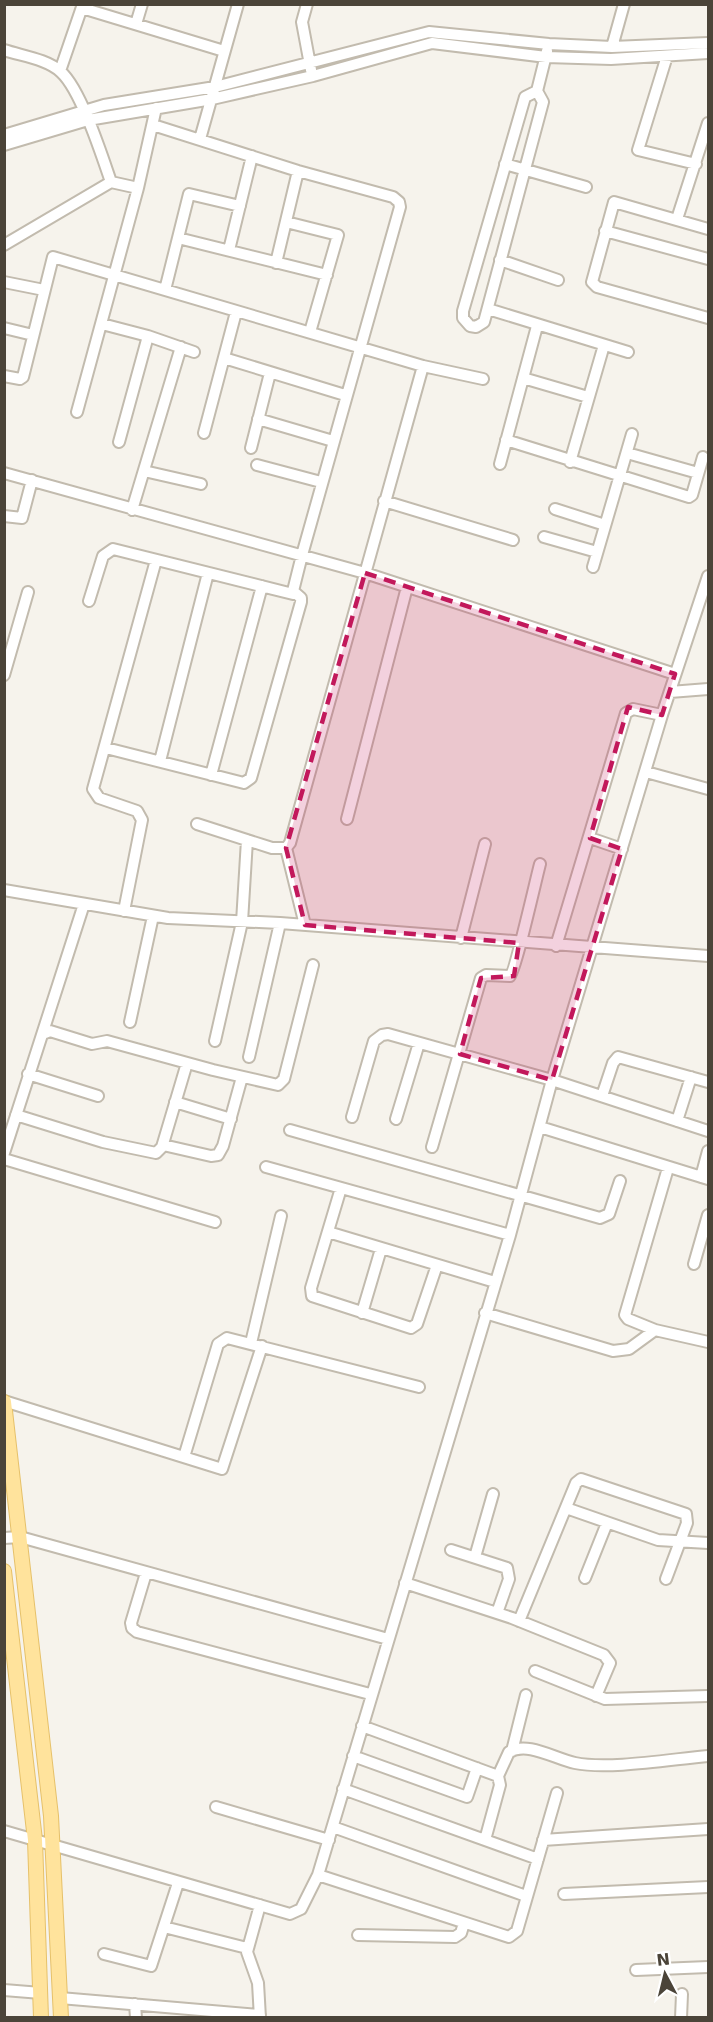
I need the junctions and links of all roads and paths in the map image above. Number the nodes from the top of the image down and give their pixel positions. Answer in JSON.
{"nodes":[{"id":1,"x":142,"y":4,"type":"edge"},
{"id":2,"x":238,"y":4,"type":"edge"},
{"id":3,"x":308,"y":4,"type":"edge"},
{"id":4,"x":624,"y":4,"type":"edge"},
{"id":5,"x":82,"y":6,"type":"edge"},
{"id":6,"x":136,"y":24,"type":"junction"},
{"id":7,"x":708,"y":43,"type":"edge"},
{"id":8,"x":549,"y":44,"type":"junction"},
{"id":9,"x":612,"y":47,"type":"junction"},
{"id":10,"x":4,"y":50,"type":"edge"},
{"id":11,"x":224,"y":51,"type":"junction"},
{"id":12,"x":708,"y":52,"type":"edge"},
{"id":13,"x":667,"y":56,"type":"junction"},
{"id":14,"x":546,"y":57,"type":"junction"},
{"id":15,"x":310,"y":64,"type":"junction"},
{"id":16,"x":60,"y":71,"type":"junction"},
{"id":17,"x":313,"y":76,"type":"junction"},
{"id":18,"x":214,"y":87,"type":"junction"},
{"id":19,"x":537,"y":91,"type":"junction"},
{"id":20,"x":212,"y":99,"type":"junction"},
{"id":21,"x":156,"y":108,"type":"junction"},
{"id":22,"x":85,"y":115,"type":"junction"},
{"id":23,"x":708,"y":123,"type":"edge"},
{"id":24,"x":153,"y":125,"type":"junction"},
{"id":25,"x":4,"y":135,"type":"edge"},
{"id":26,"x":200,"y":139,"type":"junction"},
{"id":27,"x":4,"y":145,"type":"edge"},
{"id":28,"x":252,"y":156,"type":"junction"},
{"id":29,"x":504,"y":164,"type":"junction"},
{"id":30,"x":696,"y":164,"type":"junction"},
{"id":31,"x":526,"y":170,"type":"junction"},
{"id":32,"x":298,"y":171,"type":"junction"},
{"id":33,"x":111,"y":182,"type":"junction"},
{"id":34,"x":586,"y":187,"type":"dead end"},
{"id":35,"x":138,"y":188,"type":"junction"},
{"id":36,"x":240,"y":206,"type":"junction"},
{"id":37,"x":677,"y":219,"type":"junction"},
{"id":38,"x":286,"y":222,"type":"junction"},
{"id":39,"x":488,"y":223,"type":"junction"},
{"id":40,"x":708,"y":229,"type":"edge"},
{"id":41,"x":508,"y":230,"type":"junction"},
{"id":42,"x":605,"y":231,"type":"junction"},
{"id":43,"x":178,"y":238,"type":"junction"},
{"id":44,"x":4,"y":245,"type":"edge"},
{"id":45,"x":229,"y":250,"type":"junction"},
{"id":46,"x":708,"y":259,"type":"edge"},
{"id":47,"x":500,"y":260,"type":"junction"},
{"id":48,"x":276,"y":263,"type":"junction"},
{"id":49,"x":115,"y":274,"type":"junction"},
{"id":50,"x":327,"y":275,"type":"junction"},
{"id":51,"x":558,"y":280,"type":"dead end"},
{"id":52,"x":4,"y":282,"type":"edge"},
{"id":53,"x":44,"y":290,"type":"junction"},
{"id":54,"x":165,"y":290,"type":"junction"},
{"id":55,"x":488,"y":309,"type":"junction"},
{"id":56,"x":236,"y":312,"type":"junction"},
{"id":57,"x":708,"y":318,"type":"edge"},
{"id":58,"x":102,"y":324,"type":"junction"},
{"id":59,"x":537,"y":326,"type":"junction"},
{"id":60,"x":4,"y":328,"type":"edge"},
{"id":61,"x":310,"y":332,"type":"junction"},
{"id":62,"x":33,"y":335,"type":"junction"},
{"id":63,"x":148,"y":336,"type":"junction"},
{"id":64,"x":604,"y":345,"type":"junction"},
{"id":65,"x":181,"y":347,"type":"junction"},
{"id":66,"x":360,"y":347,"type":"junction"},
{"id":67,"x":194,"y":352,"type":"dead end"},
{"id":68,"x":628,"y":352,"type":"dead end"},
{"id":69,"x":224,"y":358,"type":"junction"},
{"id":70,"x":423,"y":366,"type":"junction"},
{"id":71,"x":270,"y":373,"type":"junction"},
{"id":72,"x":4,"y":376,"type":"edge"},
{"id":73,"x":523,"y":378,"type":"junction"},
{"id":74,"x":483,"y":379,"type":"dead end"},
{"id":75,"x":345,"y":395,"type":"junction"},
{"id":76,"x":588,"y":397,"type":"junction"},
{"id":77,"x":77,"y":412,"type":"dead end"},
{"id":78,"x":258,"y":419,"type":"junction"},
{"id":79,"x":204,"y":433,"type":"dead end"},
{"id":80,"x":632,"y":434,"type":"dead end"},
{"id":81,"x":506,"y":440,"type":"junction"},
{"id":82,"x":333,"y":441,"type":"junction"},
{"id":83,"x":119,"y":442,"type":"dead end"},
{"id":84,"x":251,"y":448,"type":"dead end"},
{"id":85,"x":627,"y":453,"type":"junction"},
{"id":86,"x":703,"y":457,"type":"dead end"},
{"id":87,"x":570,"y":462,"type":"junction"},
{"id":88,"x":500,"y":464,"type":"dead end"},
{"id":89,"x":257,"y":465,"type":"dead end"},
{"id":90,"x":144,"y":471,"type":"junction"},
{"id":91,"x":4,"y":473,"type":"edge"},
{"id":92,"x":698,"y":473,"type":"junction"},
{"id":93,"x":619,"y":477,"type":"junction"},
{"id":94,"x":32,"y":480,"type":"junction"},
{"id":95,"x":321,"y":482,"type":"junction"},
{"id":96,"x":201,"y":484,"type":"dead end"},
{"id":97,"x":384,"y":501,"type":"junction"},
{"id":98,"x":555,"y":509,"type":"dead end"},
{"id":99,"x":132,"y":510,"type":"junction"},
{"id":100,"x":4,"y":516,"type":"edge"},
{"id":101,"x":605,"y":525,"type":"junction"},
{"id":102,"x":544,"y":537,"type":"dead end"},
{"id":103,"x":513,"y":540,"type":"dead end"},
{"id":104,"x":597,"y":552,"type":"junction"},
{"id":105,"x":302,"y":555,"type":"junction"},
{"id":106,"x":156,"y":560,"type":"junction"},
{"id":107,"x":593,"y":567,"type":"dead end"},
{"id":108,"x":208,"y":573,"type":"junction"},
{"id":109,"x":365,"y":573,"type":"junction"},
{"id":110,"x":708,"y":576,"type":"edge"},
{"id":111,"x":262,"y":586,"type":"junction"},
{"id":112,"x":407,"y":587,"type":"junction"},
{"id":113,"x":28,"y":592,"type":"dead end"},
{"id":114,"x":293,"y":594,"type":"junction"},
{"id":115,"x":89,"y":600,"type":"dead end"},
{"id":116,"x":675,"y":674,"type":"junction"},
{"id":117,"x":4,"y":675,"type":"edge"},
{"id":118,"x":708,"y":688,"type":"edge"},
{"id":119,"x":670,"y":692,"type":"junction"},
{"id":120,"x":662,"y":715,"type":"junction"},
{"id":121,"x":106,"y":748,"type":"junction"},
{"id":122,"x":160,"y":761,"type":"junction"},
{"id":123,"x":646,"y":772,"type":"junction"},
{"id":124,"x":211,"y":775,"type":"junction"},
{"id":125,"x":708,"y":789,"type":"edge"},
{"id":126,"x":346,"y":819,"type":"dead end"},
{"id":127,"x":197,"y":824,"type":"dead end"},
{"id":128,"x":590,"y":838,"type":"junction"},
{"id":129,"x":247,"y":840,"type":"junction"},
{"id":130,"x":485,"y":844,"type":"dead end"},
{"id":131,"x":286,"y":848,"type":"junction"},
{"id":132,"x":622,"y":849,"type":"junction"},
{"id":133,"x":540,"y":864,"type":"dead end"},
{"id":134,"x":4,"y":890,"type":"edge"},
{"id":135,"x":84,"y":904,"type":"junction"},
{"id":136,"x":124,"y":911,"type":"junction"},
{"id":137,"x":153,"y":916,"type":"junction"},
{"id":138,"x":242,"y":922,"type":"junction"},
{"id":139,"x":280,"y":923,"type":"junction"},
{"id":140,"x":304,"y":925,"type":"junction"},
{"id":141,"x":461,"y":938,"type":"junction"},
{"id":142,"x":519,"y":943,"type":"junction"},
{"id":143,"x":556,"y":946,"type":"junction"},
{"id":144,"x":594,"y":948,"type":"junction"},
{"id":145,"x":708,"y":956,"type":"edge"},
{"id":146,"x":313,"y":965,"type":"dead end"},
{"id":147,"x":130,"y":1022,"type":"dead end"},
{"id":148,"x":45,"y":1033,"type":"junction"},
{"id":149,"x":215,"y":1041,"type":"dead end"},
{"id":150,"x":419,"y":1043,"type":"junction"},
{"id":151,"x":460,"y":1054,"type":"junction"},
{"id":152,"x":249,"y":1057,"type":"dead end"},
{"id":153,"x":187,"y":1063,"type":"junction"},
{"id":154,"x":28,"y":1074,"type":"junction"},
{"id":155,"x":242,"y":1077,"type":"junction"},
{"id":156,"x":691,"y":1077,"type":"junction"},
{"id":157,"x":552,"y":1080,"type":"junction"},
{"id":158,"x":708,"y":1082,"type":"edge"},
{"id":159,"x":98,"y":1096,"type":"dead end"},
{"id":160,"x":602,"y":1096,"type":"junction"},
{"id":161,"x":175,"y":1102,"type":"junction"},
{"id":162,"x":16,"y":1115,"type":"junction"},
{"id":163,"x":352,"y":1117,"type":"dead end"},
{"id":164,"x":231,"y":1119,"type":"junction"},
{"id":165,"x":396,"y":1119,"type":"dead end"},
{"id":166,"x":676,"y":1120,"type":"junction"},
{"id":167,"x":540,"y":1127,"type":"junction"},
{"id":168,"x":290,"y":1130,"type":"dead end"},
{"id":169,"x":708,"y":1131,"type":"edge"},
{"id":170,"x":163,"y":1145,"type":"junction"},
{"id":171,"x":432,"y":1147,"type":"dead end"},
{"id":172,"x":708,"y":1151,"type":"edge"},
{"id":173,"x":4,"y":1153,"type":"edge"},
{"id":174,"x":4,"y":1159,"type":"edge"},
{"id":175,"x":266,"y":1167,"type":"dead end"},
{"id":176,"x":668,"y":1168,"type":"junction"},
{"id":177,"x":705,"y":1178,"type":"edge"},
{"id":178,"x":620,"y":1181,"type":"dead end"},
{"id":179,"x":341,"y":1188,"type":"junction"},
{"id":180,"x":520,"y":1198,"type":"junction"},
{"id":181,"x":708,"y":1215,"type":"edge"},
{"id":182,"x":281,"y":1216,"type":"dead end"},
{"id":183,"x":215,"y":1222,"type":"dead end"},
{"id":184,"x":328,"y":1232,"type":"junction"},
{"id":185,"x":510,"y":1235,"type":"junction"},
{"id":186,"x":381,"y":1249,"type":"junction"},
{"id":187,"x":694,"y":1264,"type":"dead end"},
{"id":188,"x":436,"y":1265,"type":"junction"},
{"id":189,"x":495,"y":1282,"type":"junction"},
{"id":190,"x":362,"y":1313,"type":"junction"},
{"id":191,"x":485,"y":1313,"type":"junction"},
{"id":192,"x":655,"y":1330,"type":"junction"},
{"id":193,"x":708,"y":1342,"type":"edge"},
{"id":194,"x":257,"y":1345,"type":"junction"},
{"id":195,"x":419,"y":1387,"type":"dead end"},
{"id":196,"x":4,"y":1402,"type":"edge"},
{"id":197,"x":184,"y":1457,"type":"junction"},
{"id":198,"x":493,"y":1494,"type":"dead end"},
{"id":199,"x":566,"y":1508,"type":"junction"},
{"id":200,"x":607,"y":1523,"type":"junction"},
{"id":201,"x":20,"y":1537,"type":"junction"},
{"id":202,"x":4,"y":1538,"type":"edge"},
{"id":203,"x":680,"y":1543,"type":"junction"},
{"id":204,"x":708,"y":1543,"type":"edge"},
{"id":205,"x":452,"y":1550,"type":"dead end"},
{"id":206,"x":475,"y":1557,"type":"junction"},
{"id":207,"x":4,"y":1571,"type":"edge"},
{"id":208,"x":146,"y":1573,"type":"junction"},
{"id":209,"x":585,"y":1578,"type":"dead end"},
{"id":210,"x":666,"y":1579,"type":"dead end"},
{"id":211,"x":405,"y":1582,"type":"junction"},
{"id":212,"x":498,"y":1613,"type":"junction"},
{"id":213,"x":519,"y":1621,"type":"junction"},
{"id":214,"x":388,"y":1639,"type":"junction"},
{"id":215,"x":535,"y":1671,"type":"dead end"},
{"id":216,"x":370,"y":1694,"type":"junction"},
{"id":217,"x":526,"y":1695,"type":"dead end"},
{"id":218,"x":596,"y":1696,"type":"junction"},
{"id":219,"x":708,"y":1696,"type":"edge"},
{"id":220,"x":362,"y":1726,"type":"junction"},
{"id":221,"x":512,"y":1751,"type":"junction"},
{"id":222,"x":353,"y":1756,"type":"junction"},
{"id":223,"x":708,"y":1756,"type":"edge"},
{"id":224,"x":477,"y":1768,"type":"junction"},
{"id":225,"x":498,"y":1776,"type":"junction"},
{"id":226,"x":344,"y":1789,"type":"junction"},
{"id":227,"x":557,"y":1793,"type":"dead end"},
{"id":228,"x":216,"y":1807,"type":"dead end"},
{"id":229,"x":333,"y":1827,"type":"junction"},
{"id":230,"x":708,"y":1829,"type":"edge"},
{"id":231,"x":4,"y":1831,"type":"edge"},
{"id":232,"x":35,"y":1840,"type":"junction"},
{"id":233,"x":329,"y":1840,"type":"junction"},
{"id":234,"x":485,"y":1840,"type":"junction"},
{"id":235,"x":543,"y":1840,"type":"junction"},
{"id":236,"x":53,"y":1845,"type":"junction"},
{"id":237,"x":537,"y":1859,"type":"junction"},
{"id":238,"x":318,"y":1875,"type":"junction"},
{"id":239,"x":178,"y":1883,"type":"junction"},
{"id":240,"x":708,"y":1887,"type":"edge"},
{"id":241,"x":564,"y":1894,"type":"dead end"},
{"id":242,"x":526,"y":1896,"type":"junction"},
{"id":243,"x":260,"y":1905,"type":"junction"},
{"id":244,"x":464,"y":1923,"type":"junction"},
{"id":245,"x":164,"y":1927,"type":"junction"},
{"id":246,"x":358,"y":1935,"type":"dead end"},
{"id":247,"x":248,"y":1948,"type":"junction"},
{"id":248,"x":104,"y":1954,"type":"dead end"},
{"id":249,"x":708,"y":1967,"type":"edge"},
{"id":250,"x":636,"y":1970,"type":"dead end"},
{"id":251,"x":4,"y":1990,"type":"edge"},
{"id":252,"x":41,"y":1993,"type":"junction"},
{"id":253,"x":682,"y":1995,"type":"dead end"},
{"id":254,"x":60,"y":1998,"type":"junction"},
{"id":255,"x":135,"y":2004,"type":"junction"},
{"id":256,"x":203,"y":2014,"type":"edge"},
{"id":257,"x":260,"y":2016,"type":"edge"},
{"id":258,"x":41,"y":2018,"type":"edge"},
{"id":259,"x":61,"y":2018,"type":"edge"},
{"id":260,"x":136,"y":2018,"type":"edge"},
{"id":261,"x":681,"y":2018,"type":"edge"}],
"edges":[{"from":1,"to":6,"type":"street"},
{"from":2,"to":11,"type":"street"},
{"from":3,"to":15,"type":"street"},
{"from":4,"to":9,"type":"street"},
{"from":5,"to":6,"type":"street"},
{"from":5,"to":16,"type":"street"},
{"from":6,"to":11,"type":"street"},
{"from":7,"to":9,"type":"street"},
{"from":8,"to":9,"type":"street"},
{"from":8,"to":14,"type":"street"},
{"from":8,"to":15,"type":"street"},
{"from":10,"to":16,"type":"street"},
{"from":11,"to":18,"type":"street"},
{"from":12,"to":13,"type":"street"},
{"from":13,"to":14,"type":"street"},
{"from":13,"to":30,"type":"street"},
{"from":14,"to":17,"type":"street"},
{"from":14,"to":19,"type":"street"},
{"from":15,"to":17,"type":"street"},
{"from":15,"to":18,"type":"street"},
{"from":16,"to":22,"type":"street"},
{"from":17,"to":20,"type":"street"},
{"from":18,"to":20,"type":"street"},
{"from":18,"to":22,"type":"street"},
{"from":19,"to":29,"type":"street"},
{"from":19,"to":31,"type":"street"},
{"from":20,"to":21,"type":"street"},
{"from":20,"to":26,"type":"street"},
{"from":21,"to":22,"type":"street"},
{"from":21,"to":24,"type":"street"},
{"from":22,"to":25,"type":"street"},
{"from":22,"to":27,"type":"street"},
{"from":22,"to":33,"type":"street"},
{"from":23,"to":30,"type":"street"},
{"from":24,"to":26,"type":"street"},
{"from":24,"to":35,"type":"street"},
{"from":26,"to":28,"type":"street"},
{"from":28,"to":32,"type":"street"},
{"from":28,"to":36,"type":"street"},
{"from":29,"to":31,"type":"street"},
{"from":29,"to":39,"type":"street"},
{"from":30,"to":37,"type":"street"},
{"from":31,"to":34,"type":"street"},
{"from":31,"to":41,"type":"street"},
{"from":32,"to":38,"type":"street"},
{"from":32,"to":66,"type":"street"},
{"from":33,"to":35,"type":"street"},
{"from":33,"to":44,"type":"street"},
{"from":35,"to":49,"type":"street"},
{"from":36,"to":43,"type":"street"},
{"from":36,"to":45,"type":"street"},
{"from":37,"to":40,"type":"street"},
{"from":37,"to":42,"type":"street"},
{"from":38,"to":48,"type":"street"},
{"from":38,"to":50,"type":"street"},
{"from":39,"to":41,"type":"street"},
{"from":39,"to":55,"type":"street"},
{"from":41,"to":47,"type":"street"},
{"from":42,"to":46,"type":"street"},
{"from":42,"to":57,"type":"street"},
{"from":43,"to":45,"type":"street"},
{"from":43,"to":54,"type":"street"},
{"from":45,"to":48,"type":"street"},
{"from":47,"to":51,"type":"street"},
{"from":47,"to":55,"type":"street"},
{"from":48,"to":50,"type":"street"},
{"from":49,"to":53,"type":"street"},
{"from":49,"to":54,"type":"street"},
{"from":49,"to":58,"type":"street"},
{"from":50,"to":61,"type":"street"},
{"from":52,"to":53,"type":"street"},
{"from":53,"to":62,"type":"street"},
{"from":54,"to":56,"type":"street"},
{"from":55,"to":59,"type":"street"},
{"from":56,"to":61,"type":"street"},
{"from":56,"to":69,"type":"street"},
{"from":58,"to":63,"type":"street"},
{"from":58,"to":77,"type":"street"},
{"from":59,"to":64,"type":"street"},
{"from":59,"to":73,"type":"street"},
{"from":60,"to":62,"type":"street"},
{"from":61,"to":66,"type":"street"},
{"from":62,"to":72,"type":"street"},
{"from":63,"to":65,"type":"street"},
{"from":63,"to":83,"type":"street"},
{"from":64,"to":68,"type":"street"},
{"from":64,"to":76,"type":"street"},
{"from":65,"to":67,"type":"street"},
{"from":65,"to":90,"type":"street"},
{"from":66,"to":70,"type":"street"},
{"from":66,"to":75,"type":"street"},
{"from":69,"to":71,"type":"street"},
{"from":69,"to":79,"type":"street"},
{"from":70,"to":74,"type":"street"},
{"from":70,"to":97,"type":"street"},
{"from":71,"to":75,"type":"street"},
{"from":71,"to":78,"type":"street"},
{"from":73,"to":76,"type":"street"},
{"from":73,"to":81,"type":"street"},
{"from":75,"to":82,"type":"street"},
{"from":76,"to":87,"type":"street"},
{"from":78,"to":82,"type":"street"},
{"from":78,"to":84,"type":"street"},
{"from":80,"to":85,"type":"street"},
{"from":81,"to":87,"type":"street"},
{"from":81,"to":88,"type":"street"},
{"from":82,"to":95,"type":"street"},
{"from":85,"to":92,"type":"street"},
{"from":85,"to":93,"type":"street"},
{"from":86,"to":92,"type":"street"},
{"from":87,"to":93,"type":"street"},
{"from":89,"to":95,"type":"street"},
{"from":90,"to":96,"type":"street"},
{"from":90,"to":99,"type":"street"},
{"from":91,"to":94,"type":"street"},
{"from":92,"to":93,"type":"street"},
{"from":93,"to":101,"type":"street"},
{"from":94,"to":99,"type":"street"},
{"from":94,"to":100,"type":"street"},
{"from":95,"to":105,"type":"street"},
{"from":97,"to":103,"type":"street"},
{"from":97,"to":109,"type":"street"},
{"from":98,"to":101,"type":"street"},
{"from":99,"to":105,"type":"street"},
{"from":101,"to":104,"type":"street"},
{"from":102,"to":104,"type":"street"},
{"from":104,"to":107,"type":"street"},
{"from":105,"to":109,"type":"street"},
{"from":105,"to":114,"type":"street"},
{"from":106,"to":108,"type":"street"},
{"from":106,"to":115,"type":"street"},
{"from":106,"to":121,"type":"street"},
{"from":108,"to":111,"type":"street"},
{"from":108,"to":122,"type":"street"},
{"from":109,"to":112,"type":"street"},
{"from":109,"to":131,"type":"street"},
{"from":110,"to":116,"type":"street"},
{"from":111,"to":114,"type":"street"},
{"from":111,"to":124,"type":"street"},
{"from":112,"to":116,"type":"street"},
{"from":112,"to":126,"type":"street"},
{"from":113,"to":117,"type":"street"},
{"from":114,"to":124,"type":"street"},
{"from":116,"to":119,"type":"street"},
{"from":118,"to":119,"type":"street"},
{"from":119,"to":120,"type":"street"},
{"from":120,"to":123,"type":"street"},
{"from":120,"to":128,"type":"street"},
{"from":121,"to":122,"type":"street"},
{"from":121,"to":136,"type":"street"},
{"from":122,"to":124,"type":"street"},
{"from":123,"to":125,"type":"street"},
{"from":123,"to":132,"type":"street"},
{"from":127,"to":129,"type":"street"},
{"from":128,"to":132,"type":"street"},
{"from":128,"to":143,"type":"street"},
{"from":129,"to":131,"type":"street"},
{"from":129,"to":138,"type":"street"},
{"from":130,"to":141,"type":"street"},
{"from":131,"to":140,"type":"street"},
{"from":132,"to":144,"type":"street"},
{"from":133,"to":142,"type":"street"},
{"from":134,"to":135,"type":"street"},
{"from":135,"to":136,"type":"street"},
{"from":135,"to":148,"type":"street"},
{"from":136,"to":137,"type":"street"},
{"from":137,"to":138,"type":"street"},
{"from":137,"to":147,"type":"street"},
{"from":138,"to":139,"type":"street"},
{"from":138,"to":149,"type":"street"},
{"from":139,"to":140,"type":"street"},
{"from":139,"to":152,"type":"street"},
{"from":140,"to":141,"type":"street"},
{"from":141,"to":142,"type":"street"},
{"from":142,"to":143,"type":"street"},
{"from":142,"to":151,"type":"street"},
{"from":143,"to":144,"type":"street"},
{"from":144,"to":145,"type":"street"},
{"from":144,"to":157,"type":"street"},
{"from":146,"to":155,"type":"street"},
{"from":148,"to":153,"type":"street"},
{"from":148,"to":154,"type":"street"},
{"from":150,"to":151,"type":"street"},
{"from":150,"to":163,"type":"street"},
{"from":150,"to":165,"type":"street"},
{"from":151,"to":157,"type":"street"},
{"from":151,"to":171,"type":"street"},
{"from":153,"to":155,"type":"street"},
{"from":153,"to":161,"type":"street"},
{"from":154,"to":159,"type":"street"},
{"from":154,"to":162,"type":"street"},
{"from":155,"to":164,"type":"street"},
{"from":156,"to":158,"type":"street"},
{"from":156,"to":160,"type":"street"},
{"from":156,"to":166,"type":"street"},
{"from":157,"to":160,"type":"street"},
{"from":157,"to":167,"type":"street"},
{"from":160,"to":166,"type":"street"},
{"from":161,"to":164,"type":"street"},
{"from":161,"to":170,"type":"street"},
{"from":162,"to":170,"type":"street"},
{"from":162,"to":173,"type":"street"},
{"from":164,"to":170,"type":"street"},
{"from":166,"to":169,"type":"street"},
{"from":167,"to":176,"type":"street"},
{"from":167,"to":180,"type":"street"},
{"from":168,"to":180,"type":"street"},
{"from":172,"to":177,"type":"street"},
{"from":174,"to":183,"type":"street"},
{"from":175,"to":179,"type":"street"},
{"from":176,"to":177,"type":"street"},
{"from":176,"to":192,"type":"street"},
{"from":178,"to":180,"type":"street"},
{"from":179,"to":184,"type":"street"},
{"from":179,"to":185,"type":"street"},
{"from":180,"to":185,"type":"street"},
{"from":181,"to":187,"type":"street"},
{"from":182,"to":194,"type":"street"},
{"from":184,"to":186,"type":"street"},
{"from":184,"to":190,"type":"street"},
{"from":185,"to":189,"type":"street"},
{"from":186,"to":188,"type":"street"},
{"from":186,"to":190,"type":"street"},
{"from":188,"to":189,"type":"street"},
{"from":188,"to":190,"type":"street"},
{"from":189,"to":191,"type":"street"},
{"from":191,"to":192,"type":"street"},
{"from":191,"to":211,"type":"street"},
{"from":192,"to":193,"type":"street"},
{"from":194,"to":195,"type":"street"},
{"from":194,"to":197,"type":"street"},
{"from":194,"to":197,"type":"street"},
{"from":196,"to":197,"type":"street"},
{"from":196,"to":201,"type":"main road"},
{"from":198,"to":206,"type":"street"},
{"from":199,"to":200,"type":"street"},
{"from":199,"to":203,"type":"street"},
{"from":199,"to":213,"type":"street"},
{"from":200,"to":203,"type":"street"},
{"from":200,"to":209,"type":"street"},
{"from":201,"to":202,"type":"street"},
{"from":201,"to":208,"type":"street"},
{"from":201,"to":236,"type":"main road"},
{"from":203,"to":204,"type":"street"},
{"from":203,"to":210,"type":"street"},
{"from":205,"to":206,"type":"street"},
{"from":206,"to":212,"type":"street"},
{"from":207,"to":232,"type":"main road"},
{"from":208,"to":214,"type":"street"},
{"from":208,"to":216,"type":"street"},
{"from":211,"to":212,"type":"street"},
{"from":211,"to":214,"type":"street"},
{"from":212,"to":213,"type":"street"},
{"from":213,"to":218,"type":"street"},
{"from":214,"to":216,"type":"street"},
{"from":215,"to":218,"type":"street"},
{"from":216,"to":220,"type":"street"},
{"from":217,"to":221,"type":"street"},
{"from":218,"to":219,"type":"street"},
{"from":220,"to":222,"type":"street"},
{"from":220,"to":224,"type":"street"},
{"from":221,"to":223,"type":"street"},
{"from":221,"to":225,"type":"street"},
{"from":222,"to":224,"type":"street"},
{"from":222,"to":226,"type":"street"},
{"from":224,"to":225,"type":"street"},
{"from":225,"to":234,"type":"street"},
{"from":226,"to":229,"type":"street"},
{"from":226,"to":234,"type":"street"},
{"from":227,"to":235,"type":"street"},
{"from":228,"to":233,"type":"street"},
{"from":229,"to":233,"type":"street"},
{"from":229,"to":242,"type":"street"},
{"from":230,"to":235,"type":"street"},
{"from":231,"to":232,"type":"street"},
{"from":232,"to":236,"type":"street"},
{"from":232,"to":252,"type":"main road"},
{"from":233,"to":238,"type":"street"},
{"from":234,"to":237,"type":"street"},
{"from":235,"to":237,"type":"street"},
{"from":236,"to":239,"type":"street"},
{"from":236,"to":254,"type":"main road"},
{"from":237,"to":242,"type":"street"},
{"from":238,"to":243,"type":"street"},
{"from":238,"to":244,"type":"street"},
{"from":239,"to":243,"type":"street"},
{"from":239,"to":245,"type":"street"},
{"from":240,"to":241,"type":"street"},
{"from":242,"to":244,"type":"street"},
{"from":243,"to":247,"type":"street"},
{"from":244,"to":246,"type":"street"},
{"from":245,"to":247,"type":"street"},
{"from":245,"to":248,"type":"street"},
{"from":247,"to":257,"type":"street"},
{"from":249,"to":250,"type":"street"},
{"from":251,"to":252,"type":"street"},
{"from":252,"to":258,"type":"main road"},
{"from":253,"to":261,"type":"street"},
{"from":254,"to":255,"type":"street"},
{"from":254,"to":259,"type":"main road"},
{"from":255,"to":256,"type":"street"},
{"from":255,"to":260,"type":"street"},
{"from":256,"to":257,"type":"street"}]}
